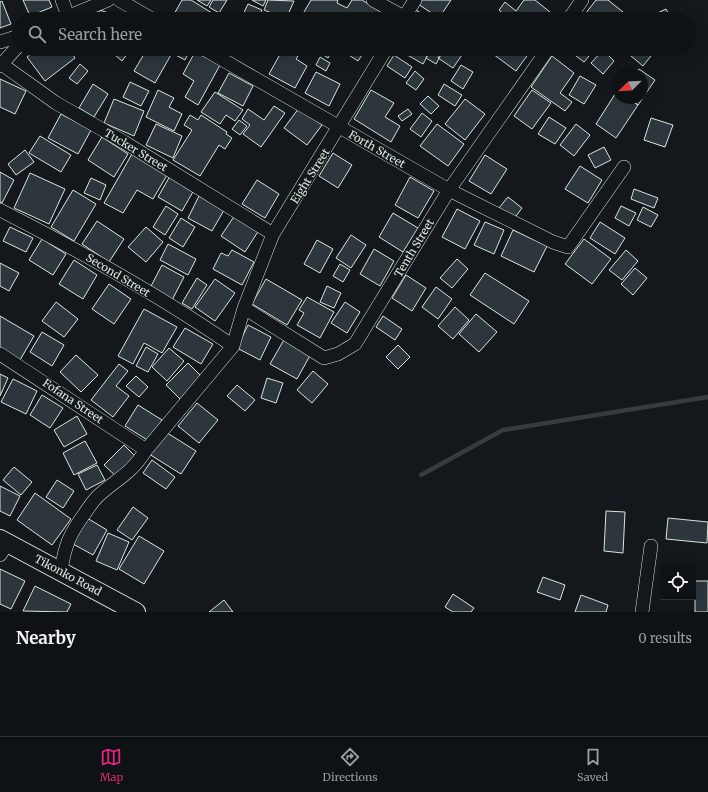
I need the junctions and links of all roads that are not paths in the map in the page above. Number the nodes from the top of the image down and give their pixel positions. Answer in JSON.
{"nodes":[{"id":1,"x":62,"y":0,"type":"edge"},
{"id":2,"x":108,"y":0,"type":"edge"},
{"id":3,"x":119,"y":0,"type":"edge"},
{"id":4,"x":373,"y":0,"type":"edge"},
{"id":5,"x":415,"y":0,"type":"edge"},
{"id":6,"x":582,"y":0,"type":"edge"},
{"id":7,"x":64,"y":12,"type":"edge"},
{"id":8,"x":79,"y":12,"type":"edge"},
{"id":9,"x":140,"y":12,"type":"edge"},
{"id":10,"x":394,"y":12,"type":"edge"},
{"id":11,"x":408,"y":12,"type":"edge"},
{"id":12,"x":574,"y":12,"type":"edge"},
{"id":13,"x":12,"y":38,"type":"edge"},
{"id":14,"x":0,"y":42,"type":"edge"},
{"id":15,"x":12,"y":52,"type":"edge"},
{"id":16,"x":216,"y":56,"type":"edge"},
{"id":17,"x":382,"y":56,"type":"edge"},
{"id":18,"x":543,"y":56,"type":"edge"},
{"id":19,"x":0,"y":64,"type":"edge"},
{"id":20,"x":340,"y":128,"type":"junction"},
{"id":21,"x":624,"y":167,"type":"dead end"},
{"id":22,"x":450,"y":190,"type":"junction"},
{"id":23,"x":0,"y":210,"type":"edge"},
{"id":24,"x":273,"y":234,"type":"junction"},
{"id":25,"x":244,"y":308,"type":"junction"},
{"id":26,"x":233,"y":346,"type":"junction"},
{"id":27,"x":0,"y":354,"type":"edge"},
{"id":28,"x":146,"y":450,"type":"junction"},
{"id":29,"x":2,"y":546,"type":"edge"},
{"id":30,"x":651,"y":546,"type":"dead end"},
{"id":31,"x":60,"y":571,"type":"junction"},
{"id":32,"x":136,"y":612,"type":"edge"},
{"id":33,"x":642,"y":612,"type":"edge"}],
"edges":[{"from":1,"to":7,"type":"street"},
{"from":2,"to":8,"type":"street"},
{"from":3,"to":9,"type":"street"},
{"from":4,"to":10,"type":"street"},
{"from":5,"to":11,"type":"street"},
{"from":6,"to":12,"type":"street"},
{"from":13,"to":14,"type":"street"},
{"from":15,"to":19,"type":"street"},
{"from":16,"to":20,"type":"street","name":"Forth Street"},
{"from":17,"to":20,"type":"street","name":"Eight Street"},
{"from":18,"to":22,"type":"street","name":"Tenth Street"},
{"from":19,"to":24,"type":"street","name":"Tucker Street"},
{"from":20,"to":22,"type":"street","name":"Forth Street"},
{"from":20,"to":24,"type":"street","name":"Eight Street"},
{"from":21,"to":22,"type":"street","name":"Forth Street"},
{"from":22,"to":25,"type":"street","name":"Tenth Street"},
{"from":23,"to":26,"type":"street","name":"Second Street"},
{"from":24,"to":25,"type":"street","name":"Eight Street"},
{"from":25,"to":26,"type":"street","name":"Eight Street"},
{"from":26,"to":28,"type":"street"},
{"from":27,"to":28,"type":"street","name":"Fofana Street"},
{"from":28,"to":31,"type":"street"},
{"from":29,"to":31,"type":"street","name":"Tikonko Road"},
{"from":30,"to":33,"type":"street"},
{"from":31,"to":32,"type":"street","name":"Tikonko Road"}]}
